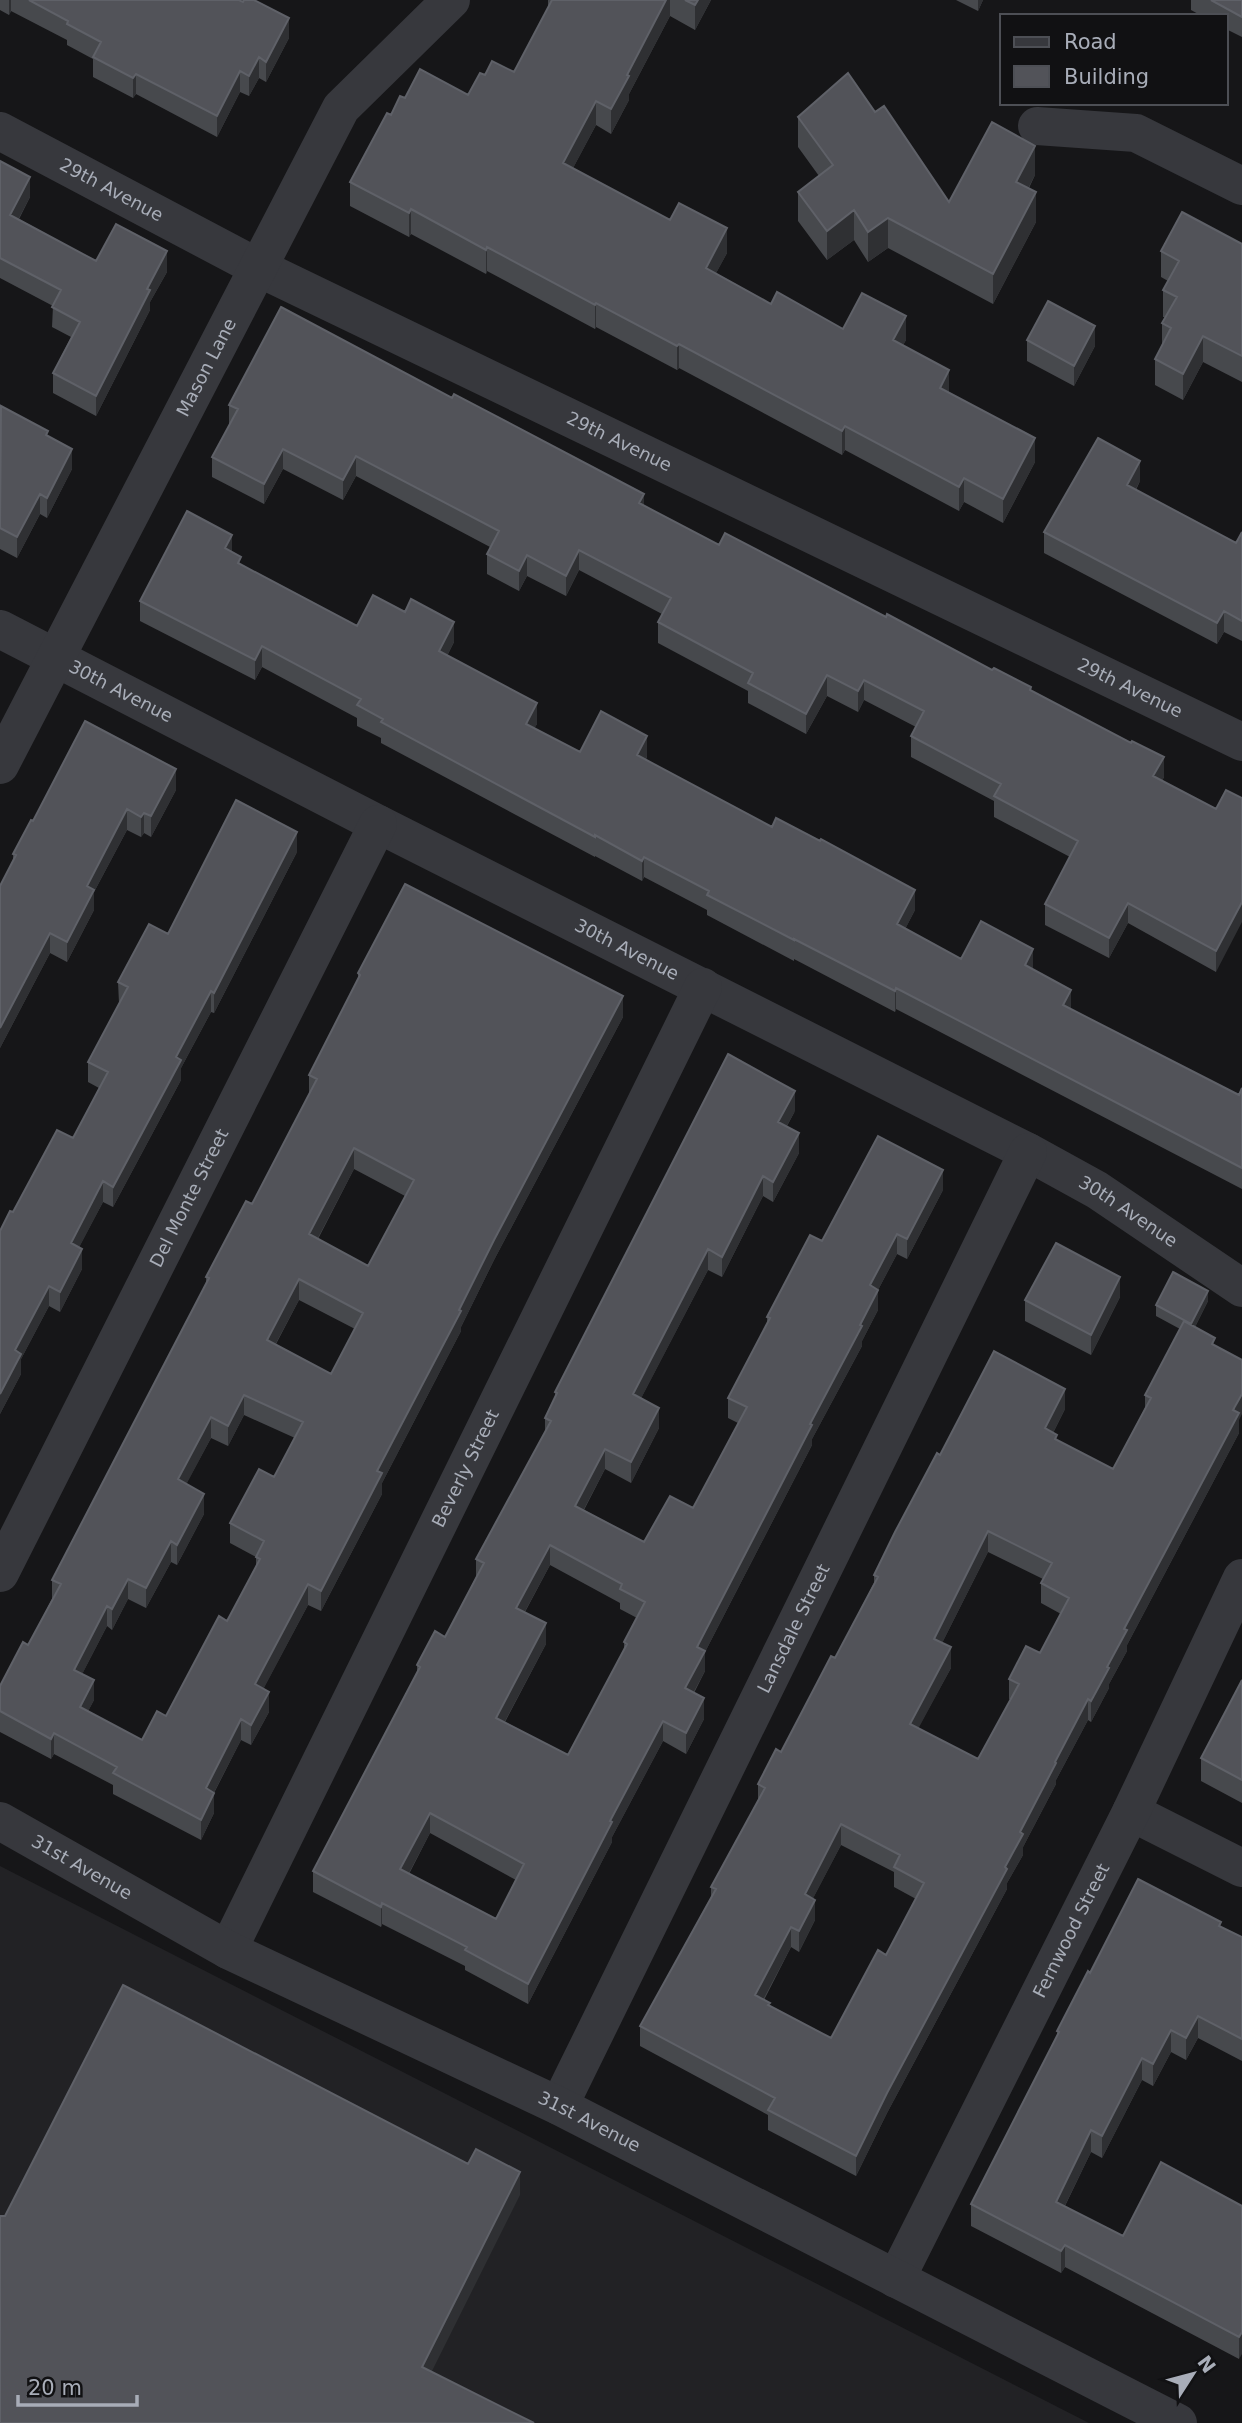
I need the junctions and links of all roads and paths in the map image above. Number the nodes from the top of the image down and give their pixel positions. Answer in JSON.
{"nodes":[{"id":1,"x":451,"y":0,"type":"edge"},
{"id":2,"x":1037,"y":126,"type":"dead end"},
{"id":3,"x":0,"y":131,"type":"edge"},
{"id":4,"x":1242,"y":186,"type":"edge"},
{"id":5,"x":257,"y":267,"type":"junction"},
{"id":6,"x":0,"y":629,"type":"edge"},
{"id":7,"x":56,"y":658,"type":"junction"},
{"id":8,"x":1242,"y":742,"type":"edge"},
{"id":9,"x":0,"y":765,"type":"edge"},
{"id":10,"x":378,"y":824,"type":"junction"},
{"id":11,"x":704,"y":987,"type":"junction"},
{"id":12,"x":1028,"y":1152,"type":"junction"},
{"id":13,"x":1242,"y":1288,"type":"edge"},
{"id":14,"x":0,"y":1573,"type":"edge"},
{"id":15,"x":1242,"y":1578,"type":"edge"},
{"id":16,"x":1131,"y":1812,"type":"junction"},
{"id":17,"x":0,"y":1821,"type":"edge"},
{"id":18,"x":1242,"y":1868,"type":"edge"},
{"id":19,"x":228,"y":1950,"type":"junction"},
{"id":20,"x":559,"y":2106,"type":"junction"},
{"id":21,"x":896,"y":2279,"type":"junction"},
{"id":22,"x":1178,"y":2423,"type":"edge"}],
"edges":[{"from":1,"to":5,"type":"street","name":"Mason Lane"},
{"from":2,"to":4,"type":"street"},
{"from":3,"to":5,"type":"street","name":"29th Avenue"},
{"from":5,"to":7,"type":"street","name":"Mason Lane"},
{"from":5,"to":8,"type":"street","name":"29th Avenue"},
{"from":6,"to":7,"type":"street","name":"30th Avenue"},
{"from":7,"to":9,"type":"street","name":"Mason Lane"},
{"from":7,"to":10,"type":"street","name":"30th Avenue"},
{"from":10,"to":11,"type":"street","name":"30th Avenue"},
{"from":10,"to":14,"type":"street","name":"Del Monte Street"},
{"from":11,"to":12,"type":"street","name":"30th Avenue"},
{"from":11,"to":19,"type":"street","name":"Beverly Street"},
{"from":12,"to":13,"type":"street","name":"30th Avenue"},
{"from":12,"to":20,"type":"street","name":"Lansdale Street"},
{"from":15,"to":16,"type":"street","name":"Fernwood Street"},
{"from":16,"to":18,"type":"street"},
{"from":16,"to":21,"type":"street","name":"Fernwood Street"},
{"from":17,"to":19,"type":"street","name":"31st Avenue"},
{"from":19,"to":20,"type":"street","name":"31st Avenue"},
{"from":20,"to":21,"type":"street","name":"31st Avenue"},
{"from":21,"to":22,"type":"street","name":"31st Avenue"}]}
